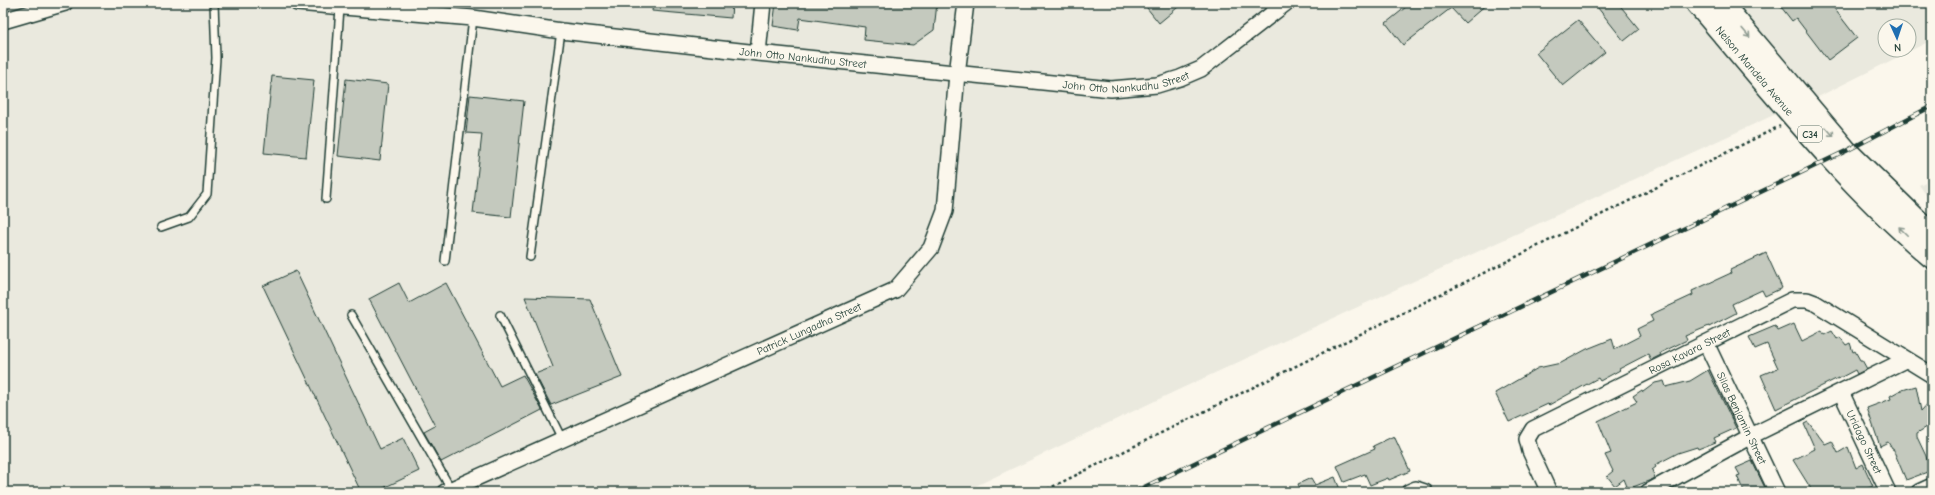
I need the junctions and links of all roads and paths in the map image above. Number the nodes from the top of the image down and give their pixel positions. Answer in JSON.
{"nodes":[{"id":1,"x":66,"y":3,"type":"edge"},
{"id":2,"x":214,"y":3,"type":"edge"},
{"id":3,"x":297,"y":3,"type":"edge"},
{"id":4,"x":763,"y":3,"type":"edge"},
{"id":5,"x":966,"y":3,"type":"edge"},
{"id":6,"x":1286,"y":3,"type":"edge"},
{"id":7,"x":1697,"y":3,"type":"edge"},
{"id":8,"x":1721,"y":3,"type":"edge"},
{"id":9,"x":340,"y":8,"type":"junction"},
{"id":10,"x":473,"y":18,"type":"junction"},
{"id":11,"x":3,"y":21,"type":"edge"},
{"id":12,"x":561,"y":31,"type":"junction"},
{"id":13,"x":758,"y":53,"type":"junction"},
{"id":14,"x":957,"y":74,"type":"junction"},
{"id":15,"x":1796,"y":118,"type":"junction"},
{"id":16,"x":326,"y":199,"type":"dead end"},
{"id":17,"x":161,"y":227,"type":"dead end"},
{"id":18,"x":1932,"y":235,"type":"edge"},
{"id":19,"x":530,"y":257,"type":"dead end"},
{"id":20,"x":1932,"y":257,"type":"edge"},
{"id":21,"x":445,"y":261,"type":"dead end"},
{"id":22,"x":351,"y":314,"type":"dead end"},
{"id":23,"x":500,"y":315,"type":"dead end"},
{"id":24,"x":1706,"y":343,"type":"junction"},
{"id":25,"x":1905,"y":360,"type":"junction"},
{"id":26,"x":1932,"y":375,"type":"edge"},
{"id":27,"x":1841,"y":392,"type":"junction"},
{"id":28,"x":1751,"y":436,"type":"junction"},
{"id":29,"x":562,"y":439,"type":"junction"},
{"id":30,"x":1932,"y":486,"type":"edge"},
{"id":31,"x":448,"y":490,"type":"edge"},
{"id":32,"x":1042,"y":492,"type":"edge"},
{"id":33,"x":1409,"y":492,"type":"edge"},
{"id":34,"x":1425,"y":492,"type":"edge"},
{"id":35,"x":1548,"y":492,"type":"edge"},
{"id":36,"x":1648,"y":492,"type":"edge"},
{"id":37,"x":1777,"y":492,"type":"edge"},
{"id":38,"x":1888,"y":492,"type":"edge"},
{"id":39,"x":1919,"y":492,"type":"edge"}],
"edges":[{"from":1,"to":11,"type":"street"},
{"from":2,"to":17,"type":"lane"},
{"from":3,"to":9,"type":"street","name":"John Otto Nankudhu Street"},
{"from":4,"to":13,"type":"street"},
{"from":5,"to":14,"type":"street","name":"Patrick Lungadha Street"},
{"from":6,"to":14,"type":"street","name":"John Otto Nankudhu Street"},
{"from":7,"to":15,"type":"main road","name":"Nelson Mandela Avenue","number":"C34"},
{"from":8,"to":18,"type":"main road","name":"Nelson Mandela Avenue","number":"C34","one_way":true},
{"from":9,"to":10,"type":"street","name":"John Otto Nankudhu Street"},
{"from":9,"to":16,"type":"lane"},
{"from":10,"to":12,"type":"street","name":"John Otto Nankudhu Street"},
{"from":10,"to":21,"type":"lane"},
{"from":12,"to":13,"type":"street","name":"John Otto Nankudhu Street"},
{"from":12,"to":19,"type":"lane"},
{"from":13,"to":14,"type":"street","name":"John Otto Nankudhu Street"},
{"from":14,"to":29,"type":"street","name":"Patrick Lungadha Street"},
{"from":20,"to":15,"type":"main road","name":"Nelson Mandela Avenue","number":"C34","one_way":true},
{"from":15,"to":32,"type":"path"},
{"from":22,"to":31,"type":"lane"},
{"from":23,"to":29,"type":"lane"},
{"from":24,"to":25,"type":"street","name":"Rosa Kavara Street"},
{"from":24,"to":28,"type":"street","name":"Silas Benjamin Street"},
{"from":24,"to":35,"type":"street","name":"Rosa Kavara Street"},
{"from":25,"to":26,"type":"street","name":"Rosa Kavara Street"},
{"from":25,"to":27,"type":"street"},
{"from":27,"to":28,"type":"street"},
{"from":27,"to":38,"type":"street","name":"Uridago Street"},
{"from":28,"to":36,"type":"street"},
{"from":28,"to":37,"type":"street","name":"Silas Benjamin Street"},
{"from":29,"to":31,"type":"street","name":"Patrick Lungadha Street"},
{"from":30,"to":39,"type":"street"},
{"from":33,"to":34,"type":"street"}]}
